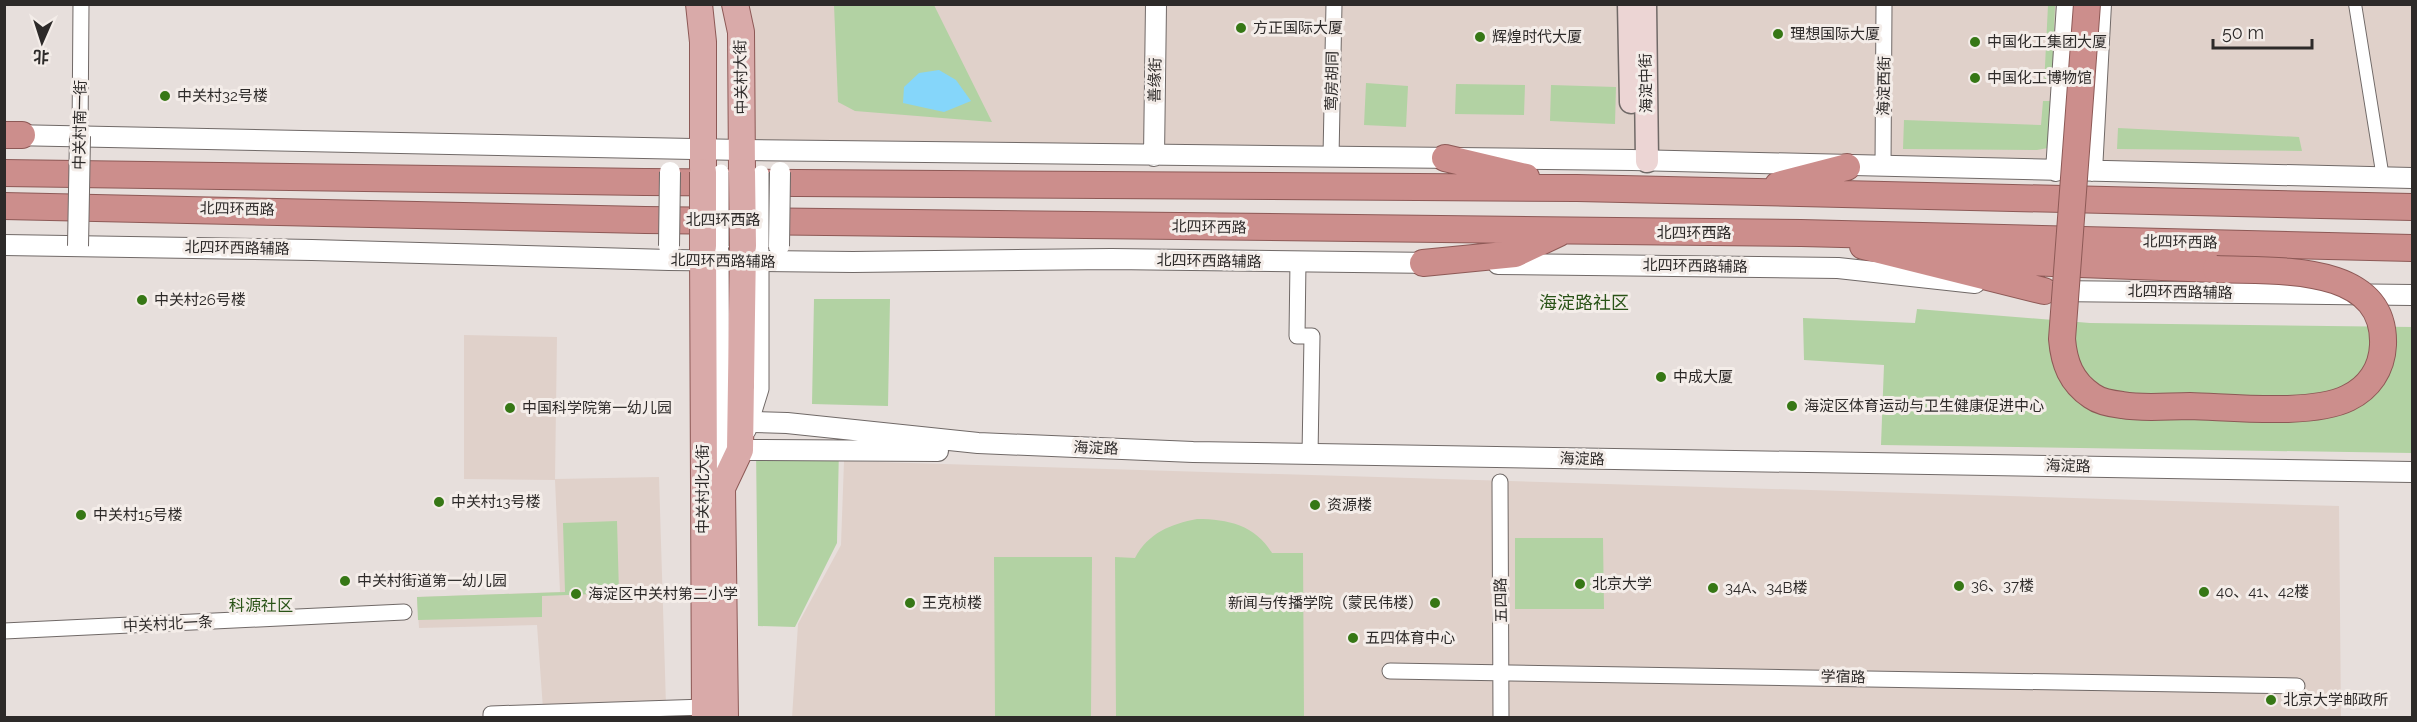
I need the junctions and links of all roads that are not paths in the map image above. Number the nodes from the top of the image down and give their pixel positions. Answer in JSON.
{"nodes":[{"id":1,"x":81,"y":4,"type":"edge"},
{"id":2,"x":689,"y":4,"type":"edge"},
{"id":3,"x":699,"y":4,"type":"edge"},
{"id":4,"x":735,"y":4,"type":"edge"},
{"id":5,"x":744,"y":4,"type":"edge"},
{"id":6,"x":1156,"y":4,"type":"edge"},
{"id":7,"x":1334,"y":4,"type":"edge"},
{"id":8,"x":1629,"y":4,"type":"edge"},
{"id":9,"x":1645,"y":4,"type":"edge"},
{"id":10,"x":1884,"y":4,"type":"edge"},
{"id":11,"x":2067,"y":4,"type":"edge"},
{"id":12,"x":2087,"y":4,"type":"edge"},
{"id":13,"x":2101,"y":4,"type":"edge"},
{"id":14,"x":2355,"y":4,"type":"edge"},
{"id":15,"x":741,"y":32,"type":"junction"},
{"id":16,"x":703,"y":42,"type":"junction"},
{"id":17,"x":10,"y":135,"type":"edge"},
{"id":18,"x":80,"y":136,"type":"junction"},
{"id":19,"x":670,"y":147,"type":"junction"},
{"id":20,"x":780,"y":149,"type":"junction"},
{"id":21,"x":1154,"y":156,"type":"junction"},
{"id":22,"x":1331,"y":157,"type":"junction"},
{"id":23,"x":1445,"y":158,"type":"junction"},
{"id":24,"x":1639,"y":160,"type":"junction"},
{"id":25,"x":2057,"y":162,"type":"junction"},
{"id":26,"x":2092,"y":164,"type":"junction"},
{"id":27,"x":736,"y":166,"type":"junction"},
{"id":28,"x":1847,"y":166,"type":"junction"},
{"id":29,"x":1883,"y":167,"type":"junction"},
{"id":30,"x":4,"y":173,"type":"edge"},
{"id":31,"x":2383,"y":178,"type":"junction"},
{"id":32,"x":2412,"y":178,"type":"edge"},
{"id":33,"x":1576,"y":188,"type":"junction"},
{"id":34,"x":1750,"y":193,"type":"junction"},
{"id":35,"x":4,"y":206,"type":"edge"},
{"id":36,"x":2412,"y":207,"type":"edge"},
{"id":37,"x":1561,"y":232,"type":"junction"},
{"id":38,"x":1801,"y":233,"type":"junction"},
{"id":39,"x":4,"y":245,"type":"edge"},
{"id":40,"x":78,"y":246,"type":"junction"},
{"id":41,"x":2412,"y":248,"type":"edge"},
{"id":42,"x":669,"y":253,"type":"junction"},
{"id":43,"x":741,"y":254,"type":"junction"},
{"id":44,"x":1918,"y":258,"type":"junction"},
{"id":45,"x":1298,"y":261,"type":"junction"},
{"id":46,"x":1423,"y":263,"type":"junction"},
{"id":47,"x":2044,"y":291,"type":"junction"},
{"id":48,"x":2412,"y":295,"type":"edge"},
{"id":49,"x":752,"y":422,"type":"junction"},
{"id":50,"x":978,"y":443,"type":"junction"},
{"id":51,"x":740,"y":450,"type":"junction"},
{"id":52,"x":1310,"y":455,"type":"junction"},
{"id":53,"x":2412,"y":472,"type":"edge"},
{"id":54,"x":1500,"y":482,"type":"dead end"},
{"id":55,"x":722,"y":488,"type":"junction"},
{"id":56,"x":404,"y":612,"type":"dead end"},
{"id":57,"x":4,"y":631,"type":"edge"},
{"id":58,"x":1390,"y":671,"type":"dead end"},
{"id":59,"x":1502,"y":671,"type":"junction"},
{"id":60,"x":2297,"y":686,"type":"dead end"},
{"id":61,"x":711,"y":714,"type":"edge"},
{"id":62,"x":491,"y":717,"type":"edge"},
{"id":63,"x":1501,"y":717,"type":"edge"}],
"edges":[{"from":1,"to":18,"type":"street","name":"中关村南一街"},
{"from":2,"to":16,"type":"street","name":"中关村大街"},
{"from":3,"to":16,"type":"main road","name":"中关村大街"},
{"from":4,"to":15,"type":"main road","name":"中关村大街"},
{"from":5,"to":15,"type":"street"},
{"from":6,"to":21,"type":"street","name":"善缘街"},
{"from":7,"to":22,"type":"street","name":"莺房胡同"},
{"from":8,"to":24,"type":"main road","name":"海淀中街"},
{"from":9,"to":24,"type":"main road","name":"海淀中街"},
{"from":10,"to":29,"type":"street","name":"海淀西街"},
{"from":11,"to":25,"type":"street"},
{"from":12,"to":44,"type":"highway","bridge":true},
{"from":13,"to":26,"type":"street"},
{"from":14,"to":31,"type":"street"},
{"from":15,"to":27,"type":"main road","name":"中关村大街"},
{"from":16,"to":27,"type":"main road","name":"中关村大街"},
{"from":17,"to":18,"type":"street"},
{"from":18,"to":19,"type":"street"},
{"from":18,"to":40,"type":"street","name":"中关村南一街","bridge":true},
{"from":19,"to":27,"type":"street"},
{"from":19,"to":42,"type":"street","bridge":true},
{"from":20,"to":21,"type":"street"},
{"from":20,"to":27,"type":"street"},
{"from":20,"to":27,"type":"street"},
{"from":21,"to":22,"type":"street"},
{"from":22,"to":23,"type":"street"},
{"from":23,"to":24,"type":"street"},
{"from":23,"to":33,"type":"highway"},
{"from":24,"to":28,"type":"street"},
{"from":25,"to":26,"type":"street"},
{"from":25,"to":29,"type":"street"},
{"from":26,"to":31,"type":"street"},
{"from":27,"to":43,"type":"main road","name":"中关村大街","bridge":true},
{"from":27,"to":43,"type":"main road","name":"中关村大街","bridge":true},
{"from":27,"to":43,"type":"street","bridge":true},
{"from":28,"to":29,"type":"street"},
{"from":28,"to":34,"type":"highway"},
{"from":30,"to":33,"type":"highway"},
{"from":31,"to":32,"type":"street"},
{"from":33,"to":34,"type":"highway"},
{"from":34,"to":36,"type":"highway"},
{"from":35,"to":37,"type":"highway","name":"北四环西路"},
{"from":37,"to":38,"type":"highway","name":"北四环西路"},
{"from":37,"to":46,"type":"highway"},
{"from":38,"to":41,"type":"highway","name":"北四环西路"},
{"from":38,"to":44,"type":"highway"},
{"from":39,"to":40,"type":"street","name":"北四环西路辅路"},
{"from":40,"to":42,"type":"street","name":"北四环西路辅路"},
{"from":42,"to":43,"type":"street","name":"北四环西路辅路"},
{"from":43,"to":45,"type":"street","name":"北四环西路辅路"},
{"from":43,"to":49,"type":"street","name":"中关村北大街"},
{"from":43,"to":51,"type":"main road","name":"中关村北大街"},
{"from":43,"to":55,"type":"street","name":"中关村北大街"},
{"from":43,"to":61,"type":"main road","name":"中关村北大街"},
{"from":44,"to":47,"type":"highway"},
{"from":45,"to":46,"type":"street","name":"北四环西路辅路"},
{"from":45,"to":52,"type":"street"},
{"from":46,"to":47,"type":"street","name":"北四环西路辅路"},
{"from":47,"to":48,"type":"street","name":"北四环西路辅路"},
{"from":49,"to":50,"type":"street","name":"海淀路"},
{"from":49,"to":51,"type":"street","name":"中关村北大街"},
{"from":50,"to":51,"type":"street"},
{"from":50,"to":52,"type":"street","name":"海淀路"},
{"from":51,"to":55,"type":"main road","name":"中关村北大街"},
{"from":52,"to":53,"type":"street","name":"海淀路"},
{"from":54,"to":59,"type":"street","name":"五四路"},
{"from":55,"to":61,"type":"main road","name":"中关村北大街"},
{"from":56,"to":57,"type":"street","name":"中关村北一条"},
{"from":58,"to":59,"type":"street","name":"学宿路"},
{"from":59,"to":60,"type":"street","name":"学宿路"},
{"from":59,"to":63,"type":"street","name":"五四路"},
{"from":61,"to":62,"type":"street"}]}
